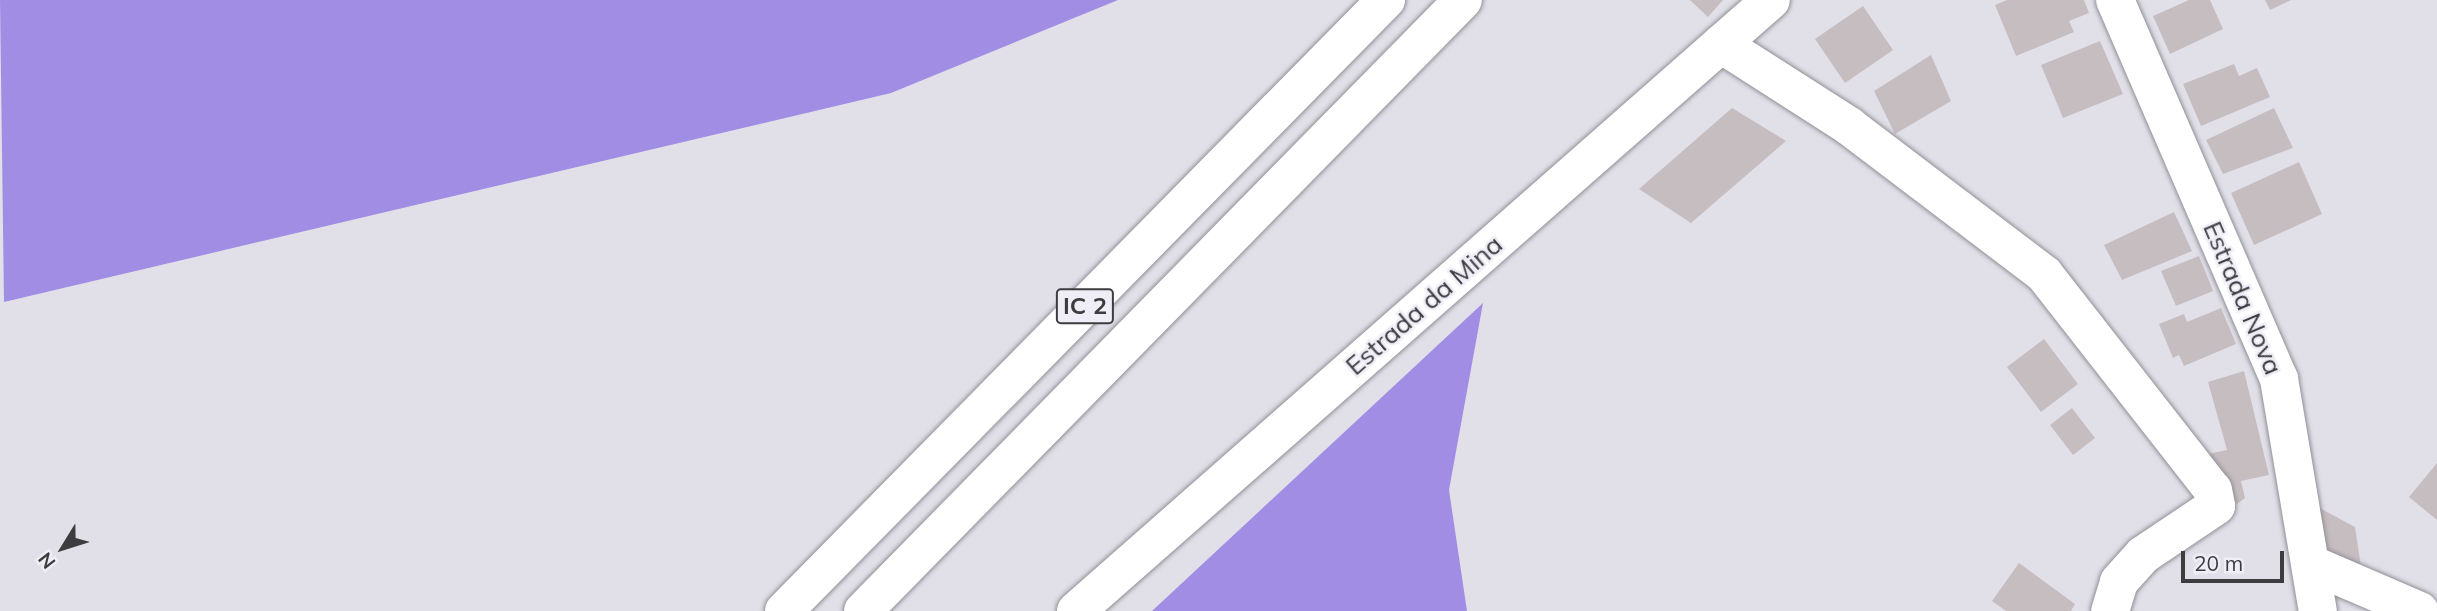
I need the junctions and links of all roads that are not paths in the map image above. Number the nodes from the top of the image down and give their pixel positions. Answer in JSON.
{"nodes":[{"id":1,"x":1386,"y":0,"type":"edge"},
{"id":2,"x":1463,"y":0,"type":"edge"},
{"id":3,"x":1772,"y":0,"type":"edge"},
{"id":4,"x":2116,"y":0,"type":"edge"},
{"id":5,"x":1721,"y":44,"type":"junction"},
{"id":6,"x":2313,"y":565,"type":"junction"},
{"id":7,"x":783,"y":611,"type":"edge"},
{"id":8,"x":863,"y":611,"type":"edge"},
{"id":9,"x":1076,"y":611,"type":"edge"},
{"id":10,"x":2110,"y":611,"type":"edge"},
{"id":11,"x":2318,"y":611,"type":"edge"},
{"id":12,"x":2420,"y":611,"type":"edge"}],
"edges":[{"from":1,"to":7,"type":"main road","number":"IC 2"},
{"from":2,"to":8,"type":"main road","number":"IC 2"},
{"from":3,"to":5,"type":"main road","name":"Estrada da Mina"},
{"from":4,"to":6,"type":"main road","name":"Estrada Nova"},
{"from":5,"to":9,"type":"main road","name":"Estrada da Mina"},
{"from":5,"to":10,"type":"main road"},
{"from":6,"to":11,"type":"main road","name":"Estrada Nova"},
{"from":6,"to":12,"type":"main road"}]}
